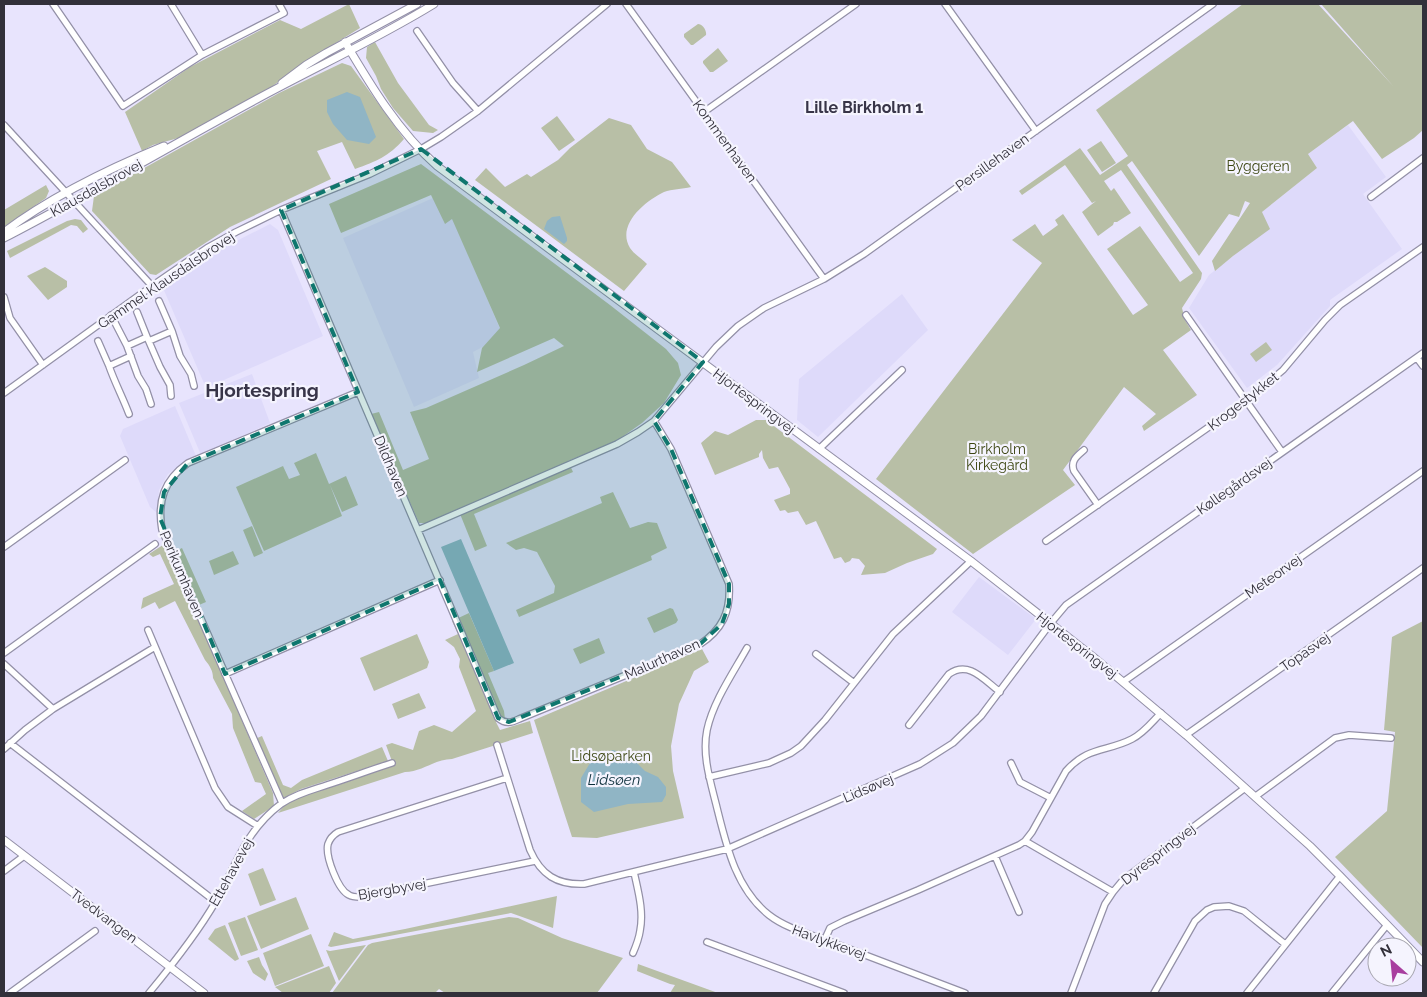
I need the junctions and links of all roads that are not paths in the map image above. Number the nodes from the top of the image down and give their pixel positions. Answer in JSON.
{"nodes":[{"id":1,"x":53,"y":4,"type":"edge"},
{"id":2,"x":171,"y":4,"type":"edge"},
{"id":3,"x":279,"y":4,"type":"edge"},
{"id":4,"x":418,"y":4,"type":"edge"},
{"id":5,"x":434,"y":4,"type":"edge"},
{"id":6,"x":607,"y":4,"type":"edge"},
{"id":7,"x":626,"y":4,"type":"edge"},
{"id":8,"x":856,"y":4,"type":"edge"},
{"id":9,"x":945,"y":4,"type":"edge"},
{"id":10,"x":1213,"y":4,"type":"edge"},
{"id":11,"x":417,"y":31,"type":"dead end"},
{"id":12,"x":345,"y":42,"type":"junction"},
{"id":13,"x":350,"y":50,"type":"junction"},
{"id":14,"x":202,"y":55,"type":"junction"},
{"id":15,"x":270,"y":92,"type":"junction"},
{"id":16,"x":478,"y":111,"type":"junction"},
{"id":17,"x":704,"y":112,"type":"junction"},
{"id":18,"x":4,"y":125,"type":"edge"},
{"id":19,"x":1036,"y":131,"type":"junction"},
{"id":20,"x":187,"y":137,"type":"junction"},
{"id":21,"x":421,"y":150,"type":"junction"},
{"id":22,"x":1423,"y":158,"type":"edge"},
{"id":23,"x":65,"y":192,"type":"junction"},
{"id":24,"x":1371,"y":197,"type":"dead end"},
{"id":25,"x":74,"y":202,"type":"junction"},
{"id":26,"x":281,"y":210,"type":"junction"},
{"id":27,"x":4,"y":232,"type":"edge"},
{"id":28,"x":4,"y":238,"type":"edge"},
{"id":29,"x":1423,"y":247,"type":"edge"},
{"id":30,"x":824,"y":279,"type":"junction"},
{"id":31,"x":152,"y":286,"type":"junction"},
{"id":32,"x":4,"y":297,"type":"edge"},
{"id":33,"x":159,"y":301,"type":"dead end"},
{"id":34,"x":764,"y":308,"type":"joint"},
{"id":35,"x":137,"y":312,"type":"dead end"},
{"id":36,"x":112,"y":315,"type":"junction"},
{"id":37,"x":1186,"y":315,"type":"dead end"},
{"id":38,"x":172,"y":331,"type":"junction"},
{"id":39,"x":148,"y":339,"type":"junction"},
{"id":40,"x":98,"y":340,"type":"dead end"},
{"id":41,"x":127,"y":346,"type":"junction"},
{"id":42,"x":1423,"y":353,"type":"edge"},
{"id":43,"x":131,"y":356,"type":"junction"},
{"id":44,"x":1417,"y":358,"type":"junction"},
{"id":45,"x":703,"y":362,"type":"junction"},
{"id":46,"x":43,"y":365,"type":"junction"},
{"id":47,"x":109,"y":366,"type":"junction"},
{"id":48,"x":1423,"y":366,"type":"edge"},
{"id":49,"x":902,"y":370,"type":"dead end"},
{"id":50,"x":194,"y":386,"type":"dead end"},
{"id":51,"x":358,"y":392,"type":"junction"},
{"id":52,"x":4,"y":393,"type":"edge"},
{"id":53,"x":171,"y":396,"type":"dead end"},
{"id":54,"x":1246,"y":402,"type":"junction"},
{"id":55,"x":151,"y":404,"type":"dead end"},
{"id":56,"x":129,"y":414,"type":"dead end"},
{"id":57,"x":654,"y":420,"type":"junction"},
{"id":58,"x":819,"y":449,"type":"junction"},
{"id":59,"x":1084,"y":450,"type":"dead end"},
{"id":60,"x":1282,"y":452,"type":"junction"},
{"id":61,"x":124,"y":460,"type":"dead end"},
{"id":62,"x":1423,"y":471,"type":"edge"},
{"id":63,"x":1098,"y":505,"type":"junction"},
{"id":64,"x":418,"y":530,"type":"junction"},
{"id":65,"x":1046,"y":541,"type":"dead end"},
{"id":66,"x":155,"y":544,"type":"dead end"},
{"id":67,"x":4,"y":547,"type":"edge"},
{"id":68,"x":971,"y":562,"type":"junction"},
{"id":69,"x":1423,"y":568,"type":"edge"},
{"id":70,"x":440,"y":580,"type":"junction"},
{"id":71,"x":1050,"y":624,"type":"junction"},
{"id":72,"x":148,"y":630,"type":"dead end"},
{"id":73,"x":155,"y":647,"type":"junction"},
{"id":74,"x":747,"y":648,"type":"dead end"},
{"id":75,"x":4,"y":653,"type":"edge"},
{"id":76,"x":816,"y":654,"type":"dead end"},
{"id":77,"x":4,"y":664,"type":"edge"},
{"id":78,"x":225,"y":674,"type":"junction"},
{"id":79,"x":1124,"y":682,"type":"junction"},
{"id":80,"x":854,"y":683,"type":"junction"},
{"id":81,"x":1000,"y":692,"type":"junction"},
{"id":82,"x":54,"y":709,"type":"junction"},
{"id":83,"x":1161,"y":713,"type":"junction"},
{"id":84,"x":503,"y":722,"type":"joint"},
{"id":85,"x":909,"y":725,"type":"dead end"},
{"id":86,"x":1186,"y":735,"type":"junction"},
{"id":87,"x":1391,"y":738,"type":"dead end"},
{"id":88,"x":10,"y":743,"type":"junction"},
{"id":89,"x":497,"y":745,"type":"dead end"},
{"id":90,"x":4,"y":749,"type":"edge"},
{"id":91,"x":392,"y":763,"type":"dead end"},
{"id":92,"x":1011,"y":763,"type":"dead end"},
{"id":93,"x":709,"y":777,"type":"junction"},
{"id":94,"x":507,"y":778,"type":"junction"},
{"id":95,"x":1245,"y":788,"type":"junction"},
{"id":96,"x":1256,"y":796,"type":"junction"},
{"id":97,"x":1051,"y":798,"type":"junction"},
{"id":98,"x":282,"y":803,"type":"junction"},
{"id":99,"x":258,"y":826,"type":"junction"},
{"id":100,"x":4,"y":840,"type":"edge"},
{"id":101,"x":1025,"y":841,"type":"junction"},
{"id":102,"x":727,"y":849,"type":"junction"},
{"id":103,"x":24,"y":856,"type":"junction"},
{"id":104,"x":995,"y":856,"type":"junction"},
{"id":105,"x":535,"y":861,"type":"junction"},
{"id":106,"x":4,"y":871,"type":"edge"},
{"id":107,"x":634,"y":872,"type":"junction"},
{"id":108,"x":1340,"y":876,"type":"junction"},
{"id":109,"x":1113,"y":892,"type":"junction"},
{"id":110,"x":216,"y":902,"type":"junction"},
{"id":111,"x":1019,"y":912,"type":"dead end"},
{"id":112,"x":1386,"y":925,"type":"junction"},
{"id":113,"x":96,"y":931,"type":"dead end"},
{"id":114,"x":825,"y":939,"type":"junction"},
{"id":115,"x":707,"y":942,"type":"dead end"},
{"id":116,"x":1285,"y":944,"type":"junction"},
{"id":117,"x":634,"y":953,"type":"dead end"},
{"id":118,"x":1423,"y":962,"type":"edge"},
{"id":119,"x":170,"y":967,"type":"junction"},
{"id":120,"x":10,"y":993,"type":"edge"},
{"id":121,"x":149,"y":993,"type":"edge"},
{"id":122,"x":204,"y":993,"type":"edge"},
{"id":123,"x":844,"y":993,"type":"edge"},
{"id":124,"x":965,"y":993,"type":"edge"},
{"id":125,"x":1071,"y":993,"type":"edge"},
{"id":126,"x":1154,"y":993,"type":"edge"},
{"id":127,"x":1247,"y":993,"type":"edge"},
{"id":128,"x":1332,"y":993,"type":"edge"}],
"edges":[{"from":1,"to":14,"type":"street"},
{"from":2,"to":14,"type":"street"},
{"from":3,"to":14,"type":"street"},
{"from":4,"to":12,"type":"street","name":"Klausdalsbrovej"},
{"from":5,"to":13,"type":"street","name":"Klausdalsbrovej"},
{"from":6,"to":16,"type":"street","name":"Gammel Klausdalsbrovej"},
{"from":7,"to":17,"type":"street","name":"Kommenhaven"},
{"from":8,"to":17,"type":"street"},
{"from":9,"to":19,"type":"street"},
{"from":10,"to":19,"type":"street","name":"Persillehaven"},
{"from":11,"to":16,"type":"street"},
{"from":12,"to":13,"type":"street","name":"Hjortespringvej"},
{"from":12,"to":15,"type":"street","name":"Klausdalsbrovej"},
{"from":13,"to":15,"type":"street","name":"Klausdalsbrovej"},
{"from":13,"to":21,"type":"street","name":"Hjortespringvej"},
{"from":15,"to":20,"type":"street","name":"Klausdalsbrovej"},
{"from":16,"to":21,"type":"street","name":"Gammel Klausdalsbrovej"},
{"from":17,"to":30,"type":"street","name":"Kommenhaven"},
{"from":18,"to":23,"type":"street"},
{"from":19,"to":30,"type":"street","name":"Persillehaven"},
{"from":20,"to":23,"type":"street","name":"Klausdalsbrovej"},
{"from":20,"to":25,"type":"street","name":"Klausdalsbrovej"},
{"from":21,"to":26,"type":"street","name":"Gammel Klausdalsbrovej"},
{"from":21,"to":45,"type":"street","name":"Hjortespringvej"},
{"from":22,"to":24,"type":"street"},
{"from":23,"to":25,"type":"street"},
{"from":23,"to":27,"type":"street","name":"Klausdalsbrovej"},
{"from":25,"to":28,"type":"street","name":"Klausdalsbrovej"},
{"from":25,"to":31,"type":"street"},
{"from":26,"to":31,"type":"street","name":"Gammel Klausdalsbrovej"},
{"from":26,"to":51,"type":"street","name":"Dildhaven"},
{"from":29,"to":54,"type":"street","name":"Krogestykket"},
{"from":30,"to":34,"type":"street","name":"Persillehaven"},
{"from":31,"to":36,"type":"street","name":"Gammel Klausdalsbrovej"},
{"from":32,"to":46,"type":"street"},
{"from":33,"to":38,"type":"street"},
{"from":34,"to":45,"type":"street","name":"Hjortespringvej"},
{"from":35,"to":39,"type":"street"},
{"from":36,"to":41,"type":"street"},
{"from":36,"to":46,"type":"street","name":"Gammel Klausdalsbrovej"},
{"from":37,"to":54,"type":"street"},
{"from":38,"to":39,"type":"street"},
{"from":38,"to":50,"type":"street"},
{"from":39,"to":41,"type":"street"},
{"from":39,"to":53,"type":"street"},
{"from":40,"to":47,"type":"street"},
{"from":41,"to":43,"type":"street"},
{"from":42,"to":44,"type":"street","name":"Køllegårdsvej"},
{"from":43,"to":47,"type":"street"},
{"from":43,"to":55,"type":"street"},
{"from":44,"to":48,"type":"street"},
{"from":44,"to":60,"type":"street","name":"Køllegårdsvej"},
{"from":45,"to":57,"type":"street"},
{"from":45,"to":58,"type":"street","name":"Hjortespringvej"},
{"from":46,"to":52,"type":"street","name":"Gammel Klausdalsbrovej"},
{"from":47,"to":56,"type":"street"},
{"from":49,"to":58,"type":"street"},
{"from":51,"to":64,"type":"street","name":"Dildhaven"},
{"from":51,"to":78,"type":"street","name":"Perikumhaven"},
{"from":54,"to":60,"type":"street"},
{"from":54,"to":63,"type":"street","name":"Krogestykket"},
{"from":57,"to":64,"type":"street"},
{"from":57,"to":84,"type":"street","name":"Malurthaven"},
{"from":58,"to":68,"type":"street","name":"Hjortespringvej"},
{"from":59,"to":63,"type":"street"},
{"from":60,"to":71,"type":"street","name":"Køllegårdsvej"},
{"from":61,"to":67,"type":"street"},
{"from":62,"to":79,"type":"street","name":"Meteorvej"},
{"from":63,"to":65,"type":"street","name":"Krogestykket"},
{"from":64,"to":70,"type":"street","name":"Dildhaven"},
{"from":66,"to":75,"type":"street"},
{"from":68,"to":71,"type":"street","name":"Hjortespringvej"},
{"from":68,"to":80,"type":"street"},
{"from":69,"to":86,"type":"street","name":"Topasvej"},
{"from":70,"to":78,"type":"street"},
{"from":70,"to":84,"type":"street","name":"Dildhaven"},
{"from":71,"to":79,"type":"street","name":"Hjortespringvej"},
{"from":71,"to":81,"type":"street","name":"Lidsøvej"},
{"from":72,"to":73,"type":"street"},
{"from":73,"to":82,"type":"street"},
{"from":73,"to":99,"type":"street"},
{"from":74,"to":93,"type":"street","name":"Havlykkevej"},
{"from":76,"to":80,"type":"street"},
{"from":77,"to":82,"type":"street"},
{"from":78,"to":98,"type":"street","name":"Perikumhaven"},
{"from":79,"to":83,"type":"street","name":"Hjortespringvej"},
{"from":80,"to":93,"type":"street"},
{"from":81,"to":85,"type":"street"},
{"from":81,"to":102,"type":"street","name":"Lidsøvej"},
{"from":82,"to":88,"type":"street"},
{"from":83,"to":86,"type":"street","name":"Hjortespringvej"},
{"from":83,"to":97,"type":"street"},
{"from":86,"to":95,"type":"street","name":"Hjortespringvej"},
{"from":87,"to":96,"type":"street"},
{"from":88,"to":90,"type":"street"},
{"from":88,"to":110,"type":"street"},
{"from":89,"to":94,"type":"street","name":"Lidsøvej"},
{"from":91,"to":98,"type":"street","name":"Ettehavevej"},
{"from":92,"to":97,"type":"street"},
{"from":93,"to":102,"type":"street","name":"Havlykkevej"},
{"from":94,"to":105,"type":"street","name":"Lidsøvej"},
{"from":94,"to":105,"type":"street","name":"Bjergbyvej"},
{"from":95,"to":96,"type":"street","name":"Hjortespringvej"},
{"from":95,"to":109,"type":"street","name":"Dyrespringvej"},
{"from":96,"to":108,"type":"street","name":"Hjortespringvej"},
{"from":97,"to":101,"type":"street"},
{"from":98,"to":99,"type":"street","name":"Ettehavevej"},
{"from":99,"to":110,"type":"street","name":"Ettehavevej"},
{"from":100,"to":103,"type":"street","name":"Tvedvangen"},
{"from":101,"to":104,"type":"street"},
{"from":101,"to":109,"type":"street"},
{"from":102,"to":107,"type":"street","name":"Lidsøvej"},
{"from":102,"to":114,"type":"street","name":"Havlykkevej"},
{"from":103,"to":106,"type":"street"},
{"from":103,"to":119,"type":"street","name":"Tvedvangen"},
{"from":104,"to":111,"type":"street"},
{"from":104,"to":114,"type":"street"},
{"from":105,"to":107,"type":"street","name":"Lidsøvej"},
{"from":107,"to":117,"type":"street"},
{"from":108,"to":112,"type":"street","name":"Hjortespringvej"},
{"from":108,"to":116,"type":"street"},
{"from":109,"to":125,"type":"street","name":"Dyrespringvej"},
{"from":110,"to":119,"type":"street","name":"Ettehavevej"},
{"from":112,"to":118,"type":"street","name":"Hjortespringvej"},
{"from":112,"to":128,"type":"street"},
{"from":113,"to":120,"type":"street"},
{"from":114,"to":124,"type":"street","name":"Havlykkevej"},
{"from":115,"to":123,"type":"street"},
{"from":116,"to":126,"type":"street"},
{"from":116,"to":127,"type":"street"},
{"from":119,"to":121,"type":"street","name":"Ettehavevej"},
{"from":119,"to":122,"type":"street","name":"Tvedvangen"}]}
